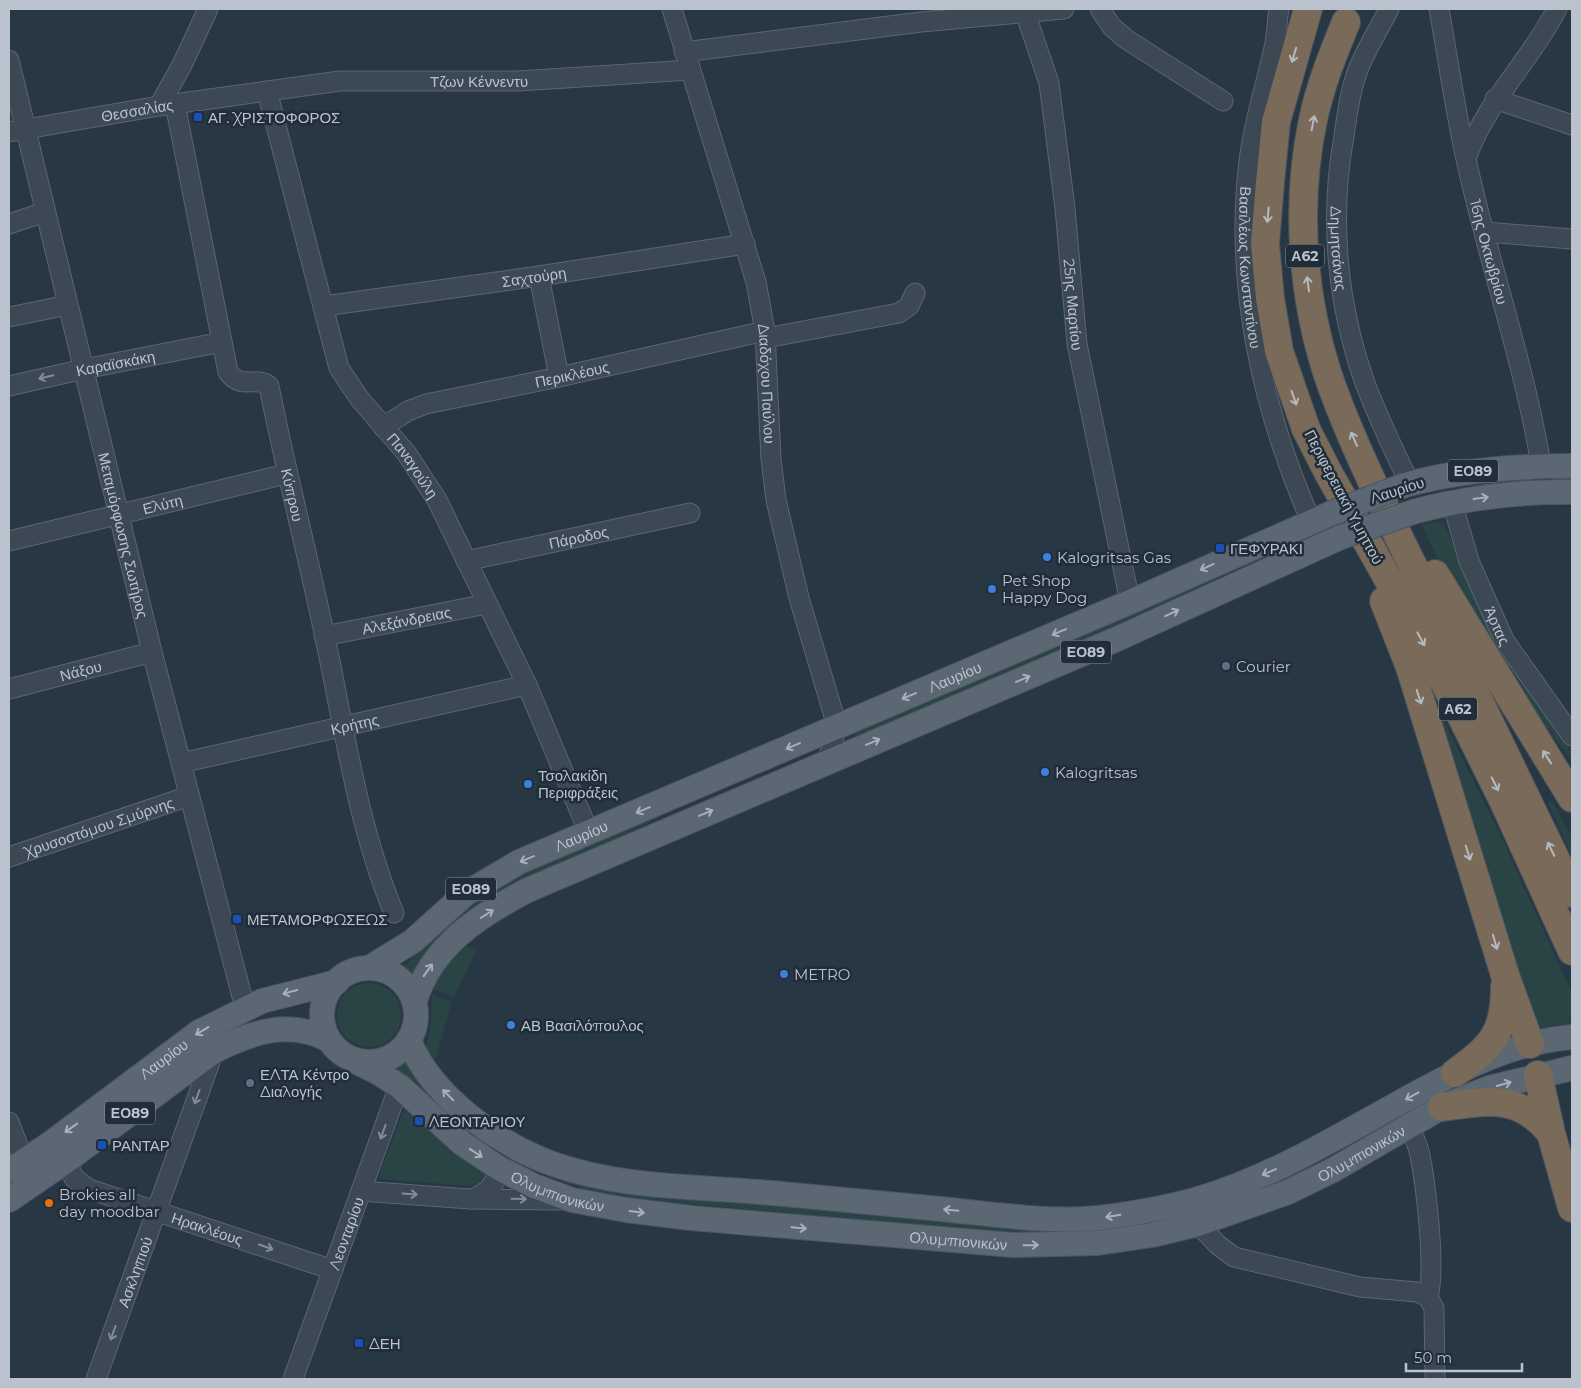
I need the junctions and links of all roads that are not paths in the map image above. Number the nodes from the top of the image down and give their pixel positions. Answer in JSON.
{"nodes":[{"id":1,"x":208,"y":9,"type":"edge"},
{"id":2,"x":672,"y":9,"type":"edge"},
{"id":3,"x":1064,"y":9,"type":"edge"},
{"id":4,"x":1100,"y":9,"type":"edge"},
{"id":5,"x":1279,"y":9,"type":"edge"},
{"id":6,"x":1308,"y":9,"type":"edge"},
{"id":7,"x":1389,"y":9,"type":"edge"},
{"id":8,"x":1439,"y":9,"type":"edge"},
{"id":9,"x":1557,"y":9,"type":"edge"},
{"id":10,"x":1024,"y":10,"type":"edge"},
{"id":11,"x":1346,"y":22,"type":"dead end"},
{"id":12,"x":9,"y":60,"type":"edge"},
{"id":13,"x":687,"y":61,"type":"junction"},
{"id":14,"x":267,"y":91,"type":"junction"},
{"id":15,"x":1495,"y":99,"type":"junction"},
{"id":16,"x":1223,"y":101,"type":"dead end"},
{"id":17,"x":167,"y":105,"type":"junction"},
{"id":18,"x":1572,"y":125,"type":"edge"},
{"id":19,"x":17,"y":131,"type":"edge"},
{"id":20,"x":1466,"y":159,"type":"junction"},
{"id":21,"x":45,"y":212,"type":"junction"},
{"id":22,"x":9,"y":224,"type":"edge"},
{"id":23,"x":1485,"y":232,"type":"junction"},
{"id":24,"x":1572,"y":239,"type":"edge"},
{"id":25,"x":745,"y":244,"type":"junction"},
{"id":26,"x":539,"y":276,"type":"junction"},
{"id":27,"x":915,"y":293,"type":"dead end"},
{"id":28,"x":68,"y":305,"type":"junction"},
{"id":29,"x":324,"y":306,"type":"junction"},
{"id":30,"x":9,"y":317,"type":"edge"},
{"id":31,"x":765,"y":335,"type":"junction"},
{"id":32,"x":222,"y":342,"type":"junction"},
{"id":33,"x":84,"y":368,"type":"junction"},
{"id":34,"x":559,"y":377,"type":"junction"},
{"id":35,"x":15,"y":385,"type":"edge"},
{"id":36,"x":9,"y":400,"type":"edge"},
{"id":37,"x":383,"y":427,"type":"junction"},
{"id":38,"x":1542,"y":466,"type":"junction"},
{"id":39,"x":1572,"y":466,"type":"edge"},
{"id":40,"x":286,"y":474,"type":"junction"},
{"id":41,"x":1329,"y":474,"type":"junction"},
{"id":42,"x":1374,"y":484,"type":"junction"},
{"id":43,"x":1407,"y":484,"type":"junction"},
{"id":44,"x":1545,"y":491,"type":"junction"},
{"id":45,"x":1572,"y":492,"type":"edge"},
{"id":46,"x":1452,"y":502,"type":"junction"},
{"id":47,"x":690,"y":513,"type":"dead end"},
{"id":48,"x":119,"y":514,"type":"junction"},
{"id":49,"x":1322,"y":517,"type":"junction"},
{"id":50,"x":9,"y":541,"type":"edge"},
{"id":51,"x":466,"y":561,"type":"junction"},
{"id":52,"x":1130,"y":602,"type":"junction"},
{"id":53,"x":487,"y":604,"type":"junction"},
{"id":54,"x":324,"y":636,"type":"junction"},
{"id":55,"x":152,"y":652,"type":"junction"},
{"id":56,"x":527,"y":685,"type":"junction"},
{"id":57,"x":9,"y":689,"type":"edge"},
{"id":58,"x":343,"y":725,"type":"junction"},
{"id":59,"x":838,"y":726,"type":"junction"},
{"id":60,"x":1572,"y":736,"type":"edge"},
{"id":61,"x":828,"y":761,"type":"junction"},
{"id":62,"x":181,"y":763,"type":"junction"},
{"id":63,"x":189,"y":796,"type":"junction"},
{"id":64,"x":1572,"y":798,"type":"edge"},
{"id":65,"x":588,"y":833,"type":"junction"},
{"id":66,"x":9,"y":857,"type":"edge"},
{"id":67,"x":1572,"y":893,"type":"edge"},
{"id":68,"x":394,"y":913,"type":"dead end"},
{"id":69,"x":1572,"y":952,"type":"edge"},
{"id":70,"x":369,"y":968,"type":"junction"},
{"id":71,"x":1505,"y":975,"type":"junction"},
{"id":72,"x":337,"y":982,"type":"junction"},
{"id":73,"x":415,"y":1001,"type":"junction"},
{"id":74,"x":245,"y":1008,"type":"junction"},
{"id":75,"x":1569,"y":1038,"type":"edge"},
{"id":76,"x":329,"y":1040,"type":"junction"},
{"id":77,"x":409,"y":1040,"type":"junction"},
{"id":78,"x":214,"y":1051,"type":"junction"},
{"id":79,"x":1536,"y":1059,"type":"junction"},
{"id":80,"x":355,"y":1061,"type":"junction"},
{"id":81,"x":1570,"y":1068,"type":"edge"},
{"id":82,"x":1455,"y":1073,"type":"junction"},
{"id":83,"x":399,"y":1086,"type":"junction"},
{"id":84,"x":1442,"y":1107,"type":"junction"},
{"id":85,"x":9,"y":1122,"type":"edge"},
{"id":86,"x":1409,"y":1126,"type":"junction"},
{"id":87,"x":1551,"y":1133,"type":"junction"},
{"id":88,"x":499,"y":1137,"type":"junction"},
{"id":89,"x":66,"y":1161,"type":"junction"},
{"id":90,"x":16,"y":1166,"type":"edge"},
{"id":91,"x":499,"y":1168,"type":"junction"},
{"id":92,"x":361,"y":1191,"type":"junction"},
{"id":93,"x":470,"y":1199,"type":"junction"},
{"id":94,"x":9,"y":1200,"type":"edge"},
{"id":95,"x":572,"y":1200,"type":"junction"},
{"id":96,"x":1572,"y":1208,"type":"edge"},
{"id":97,"x":156,"y":1210,"type":"junction"},
{"id":98,"x":1198,"y":1224,"type":"junction"},
{"id":99,"x":333,"y":1270,"type":"junction"},
{"id":100,"x":1428,"y":1297,"type":"junction"},
{"id":101,"x":96,"y":1379,"type":"edge"},
{"id":102,"x":293,"y":1379,"type":"edge"},
{"id":103,"x":1435,"y":1379,"type":"edge"}],
"edges":[{"from":1,"to":17,"type":"street"},
{"from":2,"to":13,"type":"street","name":"Διαδόχου Παύλου"},
{"from":3,"to":10,"type":"street","name":"Τζων Κέννεντυ"},
{"from":4,"to":16,"type":"street"},
{"from":5,"to":49,"type":"street","name":"Βασιλέως Κωνσταντίνου"},
{"from":6,"to":41,"type":"highway","name":"Περιφερειακή Υμηττού","number":"Α62","one_way":true},
{"from":7,"to":43,"type":"street","name":"Δημητσάνας"},
{"from":8,"to":20,"type":"street","name":"16ης Οκτωβρίου"},
{"from":9,"to":15,"type":"street"},
{"from":10,"to":13,"type":"street","name":"Τζων Κέννεντυ"},
{"from":10,"to":52,"type":"street","name":"25ης Μαρτίου"},
{"from":42,"to":11,"type":"highway","name":"Περιφερειακή Υμηττού","number":"Α62","one_way":true},
{"from":12,"to":19,"type":"street","name":"Μεταμόρφωσης Σωτήρος"},
{"from":13,"to":14,"type":"street","name":"Τζων Κέννεντυ"},
{"from":13,"to":25,"type":"street","name":"Διαδόχου Παύλου"},
{"from":14,"to":17,"type":"street","name":"Θεσσαλίας"},
{"from":14,"to":29,"type":"street","name":"Παναγούλη"},
{"from":15,"to":18,"type":"street"},
{"from":15,"to":20,"type":"street"},
{"from":17,"to":19,"type":"street","name":"Θεσσαλίας"},
{"from":17,"to":32,"type":"street","name":"Κύπρου"},
{"from":19,"to":21,"type":"street","name":"Μεταμόρφωσης Σωτήρος"},
{"from":20,"to":23,"type":"street","name":"16ης Οκτωβρίου"},
{"from":21,"to":22,"type":"street"},
{"from":21,"to":28,"type":"street","name":"Μεταμόρφωσης Σωτήρος"},
{"from":23,"to":24,"type":"street"},
{"from":23,"to":38,"type":"street","name":"16ης Οκτωβρίου"},
{"from":25,"to":26,"type":"street","name":"Σαχτούρη"},
{"from":25,"to":31,"type":"street","name":"Διαδόχου Παύλου"},
{"from":26,"to":29,"type":"street","name":"Σαχτούρη"},
{"from":26,"to":34,"type":"street"},
{"from":27,"to":31,"type":"street","name":"Περικλέους"},
{"from":28,"to":30,"type":"street"},
{"from":28,"to":33,"type":"street","name":"Μεταμόρφωσης Σωτήρος"},
{"from":29,"to":37,"type":"street","name":"Παναγούλη"},
{"from":31,"to":34,"type":"street","name":"Περικλέους"},
{"from":31,"to":59,"type":"street","name":"Διαδόχου Παύλου"},
{"from":32,"to":33,"type":"street","name":"Καραϊσκάκη"},
{"from":32,"to":40,"type":"street","name":"Κύπρου"},
{"from":33,"to":35,"type":"street","name":"Καραϊσκάκη","one_way":true},
{"from":33,"to":48,"type":"street","name":"Μεταμόρφωσης Σωτήρος"},
{"from":34,"to":37,"type":"street","name":"Περικλέους"},
{"from":35,"to":36,"type":"street"},
{"from":37,"to":51,"type":"street","name":"Παναγούλη"},
{"from":38,"to":39,"type":"main road","name":"Λαυρίου","number":"ΕΟ89"},
{"from":38,"to":43,"type":"main road","name":"Λαυρίου","number":"ΕΟ89"},
{"from":38,"to":44,"type":"street","name":"16ης Οκτωβρίου"},
{"from":40,"to":48,"type":"street","name":"Ελύτη"},
{"from":40,"to":54,"type":"street","name":"Κύπρου"},
{"from":41,"to":69,"type":"highway","name":"Περιφερειακή Υμηττού","number":"Α62","one_way":true},
{"from":41,"to":71,"type":"highway","one_way":true},
{"from":64,"to":42,"type":"highway","one_way":true},
{"from":67,"to":42,"type":"highway","name":"Περιφερειακή Υμηττού","number":"Α62","one_way":true},
{"from":43,"to":49,"type":"main road","name":"Λαυρίου","number":"ΕΟ89","bridge":true},
{"from":44,"to":45,"type":"main road","name":"Λαυρίου","number":"ΕΟ89"},
{"from":46,"to":44,"type":"main road","name":"Λαυρίου","number":"ΕΟ89","one_way":true},
{"from":46,"to":60,"type":"street","name":"Άρτας"},
{"from":61,"to":46,"type":"main road","name":"Λαυρίου","number":"ΕΟ89","one_way":true,"bridge":true},
{"from":47,"to":51,"type":"street","name":"Πάροδος"},
{"from":48,"to":50,"type":"street","name":"Ελύτη"},
{"from":48,"to":55,"type":"street","name":"Μεταμόρφωσης Σωτήρος"},
{"from":49,"to":52,"type":"main road","name":"Λαυρίου","number":"ΕΟ89","one_way":true},
{"from":51,"to":53,"type":"street","name":"Παναγούλη"},
{"from":52,"to":59,"type":"main road","name":"Λαυρίου","number":"ΕΟ89","one_way":true},
{"from":53,"to":54,"type":"street","name":"Αλεξάνδρειας"},
{"from":53,"to":56,"type":"street","name":"Παναγούλη"},
{"from":54,"to":58,"type":"street","name":"Κύπρου"},
{"from":55,"to":57,"type":"street","name":"Νάξου"},
{"from":55,"to":62,"type":"street","name":"Μεταμόρφωσης Σωτήρος"},
{"from":56,"to":58,"type":"street","name":"Κρήτης"},
{"from":56,"to":65,"type":"street","name":"Παναγούλη"},
{"from":58,"to":62,"type":"street","name":"Κρήτης"},
{"from":58,"to":68,"type":"street","name":"Κύπρου"},
{"from":59,"to":61,"type":"street"},
{"from":59,"to":65,"type":"main road","name":"Λαυρίου","number":"ΕΟ89","one_way":true},
{"from":73,"to":61,"type":"main road","name":"Λαυρίου","number":"ΕΟ89","one_way":true},
{"from":62,"to":63,"type":"street","name":"Μεταμόρφωσης Σωτήρος"},
{"from":63,"to":66,"type":"street","name":"Χρυσοστόμου Σμύρνης"},
{"from":63,"to":74,"type":"street","name":"Μεταμόρφωσης Σωτήρος"},
{"from":65,"to":70,"type":"main road","name":"Λαυρίου","number":"ΕΟ89","one_way":true},
{"from":70,"to":72,"type":"main road","name":"Λαυρίου","number":"ΕΟ89"},
{"from":70,"to":73,"type":"main road"},
{"from":71,"to":79,"type":"highway"},
{"from":71,"to":82,"type":"highway"},
{"from":72,"to":74,"type":"main road","name":"Λαυρίου","number":"ΕΟ89","one_way":true},
{"from":72,"to":76,"type":"main road","name":"Λαυρίου","number":"ΕΟ89"},
{"from":73,"to":77,"type":"main road","name":"Λαυρίου","number":"ΕΟ89"},
{"from":74,"to":90,"type":"main road","name":"Λαυρίου","number":"ΕΟ89","one_way":true},
{"from":75,"to":79,"type":"main road","name":"Ολυμπιονικών"},
{"from":76,"to":78,"type":"main road","name":"Λαυρίου","number":"ΕΟ89"},
{"from":76,"to":80,"type":"main road","name":"Λαυρίου","number":"ΕΟ89"},
{"from":77,"to":80,"type":"main road"},
{"from":88,"to":77,"type":"main road","name":"Ολυμπιονικών","one_way":true},
{"from":78,"to":89,"type":"main road","name":"Λαυρίου","number":"ΕΟ89"},
{"from":78,"to":97,"type":"street","name":"Ασκληπιού","one_way":true},
{"from":79,"to":81,"type":"main road","name":"Ολυμπιονικών"},
{"from":79,"to":82,"type":"main road","name":"Ολυμπιονικών"},
{"from":84,"to":79,"type":"main road","name":"Ολυμπιονικών","one_way":true},
{"from":79,"to":87,"type":"highway"},
{"from":80,"to":83,"type":"main road","name":"Ολυμπιονικών"},
{"from":82,"to":88,"type":"main road","name":"Ολυμπιονικών","one_way":true},
{"from":83,"to":91,"type":"main road","name":"Ολυμπιονικών","one_way":true},
{"from":83,"to":92,"type":"street","name":"Λεονταρίου","one_way":true},
{"from":84,"to":86,"type":"main road","name":"Ολυμπιονικών"},
{"from":84,"to":87,"type":"highway"},
{"from":85,"to":90,"type":"street"},
{"from":86,"to":98,"type":"main road","name":"Ολυμπιονικών"},
{"from":86,"to":100,"type":"street"},
{"from":87,"to":96,"type":"highway"},
{"from":88,"to":91,"type":"street"},
{"from":89,"to":94,"type":"main road","name":"Λαυρίου","number":"ΕΟ89"},
{"from":89,"to":97,"type":"street","name":"Ηρακλέους"},
{"from":91,"to":93,"type":"street"},
{"from":91,"to":95,"type":"main road","name":"Ολυμπιονικών"},
{"from":92,"to":93,"type":"street","one_way":true},
{"from":92,"to":99,"type":"street","name":"Λεονταρίου"},
{"from":93,"to":95,"type":"street","one_way":true},
{"from":95,"to":98,"type":"main road","name":"Ολυμπιονικών","one_way":true},
{"from":97,"to":99,"type":"street","name":"Ηρακλέους","one_way":true},
{"from":97,"to":101,"type":"street","name":"Ασκληπιού","one_way":true},
{"from":98,"to":100,"type":"street"},
{"from":99,"to":102,"type":"street","name":"Λεονταρίου"},
{"from":100,"to":103,"type":"street"}]}
